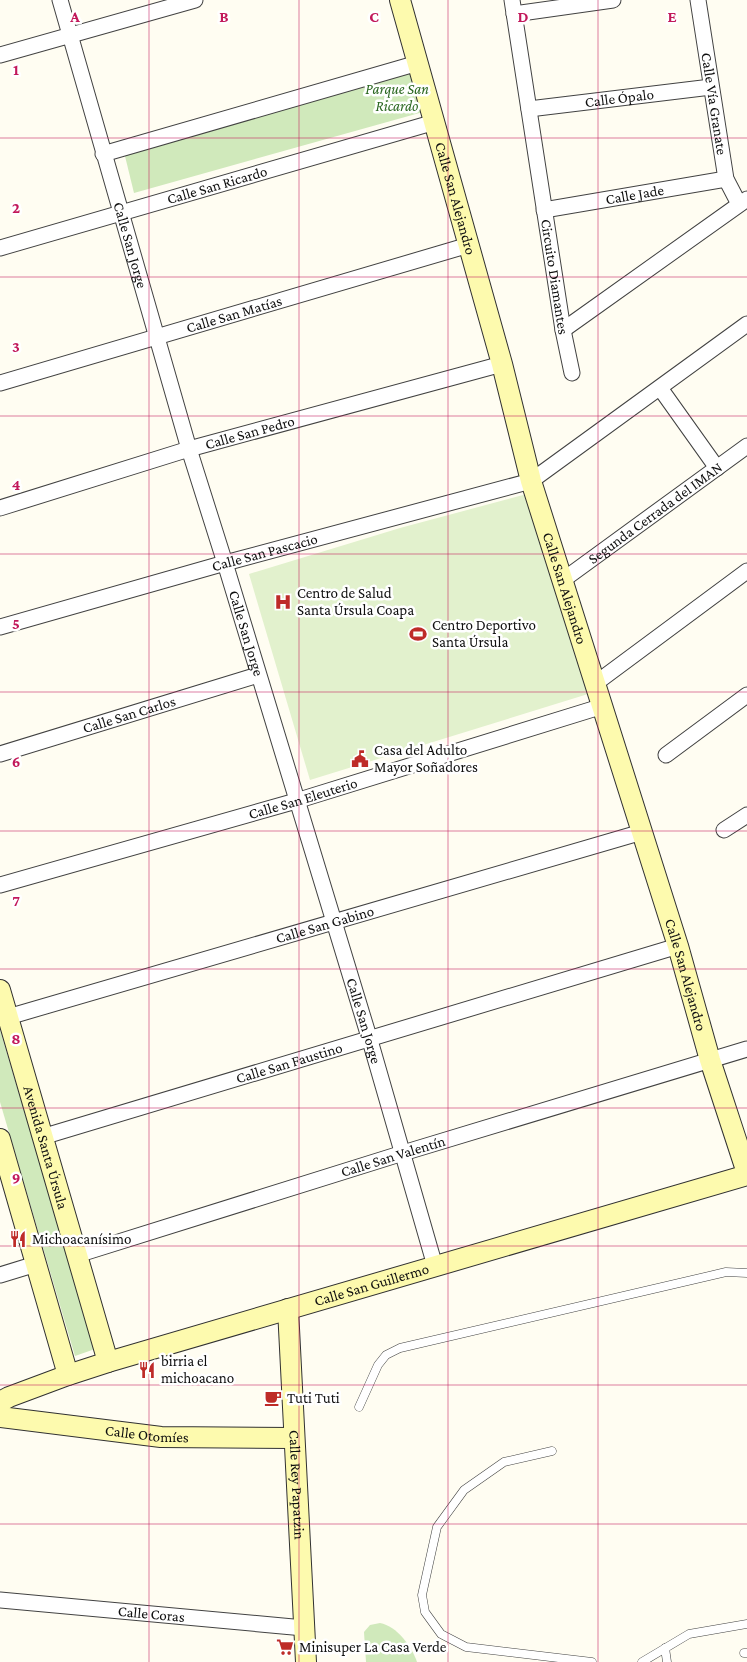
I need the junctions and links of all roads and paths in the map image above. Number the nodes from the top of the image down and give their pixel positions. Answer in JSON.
{"nodes":[{"id":1,"x":60,"y":0,"type":"edge"},
{"id":2,"x":196,"y":0,"type":"edge"},
{"id":3,"x":400,"y":0,"type":"edge"},
{"id":4,"x":613,"y":0,"type":"edge"},
{"id":5,"x":698,"y":0,"type":"edge"},
{"id":6,"x":513,"y":7,"type":"edge"},
{"id":7,"x":69,"y":35,"type":"junction"},
{"id":8,"x":0,"y":55,"type":"edge"},
{"id":9,"x":418,"y":63,"type":"junction"},
{"id":10,"x":711,"y":86,"type":"junction"},
{"id":11,"x":529,"y":109,"type":"junction"},
{"id":12,"x":435,"y":122,"type":"junction"},
{"id":13,"x":103,"y":154,"type":"junction"},
{"id":14,"x":726,"y":179,"type":"junction"},
{"id":15,"x":743,"y":202,"type":"edge"},
{"id":16,"x":544,"y":210,"type":"junction"},
{"id":17,"x":120,"y":212,"type":"junction"},
{"id":18,"x":469,"y":245,"type":"junction"},
{"id":19,"x":0,"y":248,"type":"edge"},
{"id":20,"x":747,"y":324,"type":"edge"},
{"id":21,"x":563,"y":330,"type":"junction"},
{"id":22,"x":156,"y":337,"type":"junction"},
{"id":23,"x":502,"y":364,"type":"junction"},
{"id":24,"x":572,"y":373,"type":"dead end"},
{"id":25,"x":0,"y":383,"type":"edge"},
{"id":26,"x":660,"y":388,"type":"junction"},
{"id":27,"x":747,"y":446,"type":"edge"},
{"id":28,"x":189,"y":449,"type":"junction"},
{"id":29,"x":717,"y":468,"type":"junction"},
{"id":30,"x":531,"y":481,"type":"junction"},
{"id":31,"x":0,"y":508,"type":"edge"},
{"id":32,"x":226,"y":563,"type":"junction"},
{"id":33,"x":747,"y":571,"type":"edge"},
{"id":34,"x":563,"y":580,"type":"junction"},
{"id":35,"x":0,"y":627,"type":"edge"},
{"id":36,"x":258,"y":675,"type":"junction"},
{"id":37,"x":596,"y":683,"type":"junction"},
{"id":38,"x":747,"y":695,"type":"edge"},
{"id":39,"x":603,"y":706,"type":"junction"},
{"id":40,"x":0,"y":754,"type":"edge"},
{"id":41,"x":666,"y":755,"type":"dead end"},
{"id":42,"x":296,"y":801,"type":"junction"},
{"id":43,"x":747,"y":815,"type":"edge"},
{"id":44,"x":724,"y":830,"type":"dead end"},
{"id":45,"x":642,"y":832,"type":"junction"},
{"id":46,"x":0,"y":885,"type":"edge"},
{"id":47,"x":333,"y":922,"type":"junction"},
{"id":48,"x":678,"y":946,"type":"junction"},
{"id":49,"x":0,"y":990,"type":"edge"},
{"id":50,"x":8,"y":1017,"type":"junction"},
{"id":51,"x":369,"y":1037,"type":"junction"},
{"id":52,"x":747,"y":1049,"type":"edge"},
{"id":53,"x":710,"y":1060,"type":"junction"},
{"id":54,"x":42,"y":1137,"type":"junction"},
{"id":55,"x":0,"y":1142,"type":"edge"},
{"id":56,"x":403,"y":1153,"type":"junction"},
{"id":57,"x":747,"y":1174,"type":"edge"},
{"id":58,"x":77,"y":1255,"type":"junction"},
{"id":59,"x":36,"y":1264,"type":"junction"},
{"id":60,"x":435,"y":1266,"type":"junction"},
{"id":61,"x":747,"y":1273,"type":"edge"},
{"id":62,"x":0,"y":1275,"type":"edge"},
{"id":63,"x":288,"y":1309,"type":"junction"},
{"id":64,"x":108,"y":1362,"type":"junction"},
{"id":65,"x":68,"y":1375,"type":"junction"},
{"id":66,"x":0,"y":1402,"type":"edge"},
{"id":67,"x":359,"y":1407,"type":"dead end"},
{"id":68,"x":0,"y":1417,"type":"edge"},
{"id":69,"x":293,"y":1438,"type":"junction"},
{"id":70,"x":552,"y":1450,"type":"dead end"},
{"id":71,"x":0,"y":1600,"type":"edge"},
{"id":72,"x":747,"y":1624,"type":"edge"},
{"id":73,"x":304,"y":1628,"type":"junction"},
{"id":74,"x":665,"y":1648,"type":"junction"},
{"id":75,"x":306,"y":1662,"type":"edge"},
{"id":76,"x":592,"y":1662,"type":"edge"},
{"id":77,"x":642,"y":1662,"type":"edge"},
{"id":78,"x":667,"y":1662,"type":"edge"}],
"edges":[{"from":1,"to":7,"type":"street","name":"Calle San Jorge"},
{"from":2,"to":7,"type":"street"},
{"from":3,"to":9,"type":"street","name":"Calle San Alejandro"},
{"from":4,"to":6,"type":"street"},
{"from":5,"to":10,"type":"street","name":"Calle Vía Granate"},
{"from":6,"to":11,"type":"street","name":"Circuito Diamantes"},
{"from":7,"to":8,"type":"street"},
{"from":7,"to":13,"type":"street","name":"Calle San Jorge"},
{"from":9,"to":12,"type":"street","name":"Calle San Alejandro"},
{"from":9,"to":13,"type":"street"},
{"from":10,"to":11,"type":"street","name":"Calle Ópalo"},
{"from":10,"to":14,"type":"street","name":"Calle Vía Granate"},
{"from":11,"to":16,"type":"street","name":"Circuito Diamantes"},
{"from":12,"to":17,"type":"street","name":"Calle San Ricardo"},
{"from":12,"to":18,"type":"street","name":"Calle San Alejandro"},
{"from":13,"to":17,"type":"street","name":"Calle San Jorge"},
{"from":14,"to":15,"type":"street","name":"Calle Vía Granate"},
{"from":14,"to":16,"type":"street","name":"Calle Jade"},
{"from":15,"to":21,"type":"street","name":"Circuito Diamantes"},
{"from":16,"to":21,"type":"street","name":"Circuito Diamantes"},
{"from":17,"to":19,"type":"street","name":"Calle San Ricardo"},
{"from":17,"to":22,"type":"street","name":"Calle San Jorge"},
{"from":18,"to":22,"type":"street","name":"Calle San Matías"},
{"from":18,"to":23,"type":"street","name":"Calle San Alejandro"},
{"from":20,"to":26,"type":"street"},
{"from":21,"to":24,"type":"street"},
{"from":22,"to":25,"type":"street","name":"Calle San Matías"},
{"from":22,"to":28,"type":"street","name":"Calle San Jorge"},
{"from":23,"to":28,"type":"street","name":"Calle San Pedro"},
{"from":23,"to":30,"type":"street","name":"Calle San Alejandro"},
{"from":26,"to":29,"type":"street"},
{"from":26,"to":30,"type":"street"},
{"from":27,"to":29,"type":"street","name":"Segunda Cerrada del IMAN"},
{"from":28,"to":31,"type":"street","name":"Calle San Pedro"},
{"from":28,"to":32,"type":"street","name":"Calle San Jorge"},
{"from":29,"to":34,"type":"street","name":"Segunda Cerrada del IMAN"},
{"from":30,"to":32,"type":"street","name":"Calle San Pascacio"},
{"from":30,"to":34,"type":"street","name":"Calle San Alejandro"},
{"from":32,"to":35,"type":"street","name":"Calle San Pascacio"},
{"from":32,"to":36,"type":"street","name":"Calle San Jorge"},
{"from":33,"to":37,"type":"street"},
{"from":34,"to":37,"type":"street","name":"Calle San Alejandro"},
{"from":36,"to":40,"type":"street","name":"Calle San Carlos"},
{"from":36,"to":42,"type":"street","name":"Calle San Jorge"},
{"from":37,"to":39,"type":"street","name":"Calle San Alejandro"},
{"from":38,"to":41,"type":"street"},
{"from":39,"to":42,"type":"street","name":"Calle San Eleuterio"},
{"from":39,"to":45,"type":"street","name":"Calle San Alejandro"},
{"from":42,"to":46,"type":"street","name":"Calle San Eleuterio"},
{"from":42,"to":47,"type":"street","name":"Calle San Jorge"},
{"from":43,"to":44,"type":"street"},
{"from":45,"to":47,"type":"street","name":"Calle San Gabino"},
{"from":45,"to":48,"type":"street","name":"Calle San Alejandro"},
{"from":47,"to":50,"type":"street","name":"Calle San Gabino"},
{"from":47,"to":51,"type":"street","name":"Calle San Jorge"},
{"from":48,"to":51,"type":"street","name":"Calle San Faustino"},
{"from":48,"to":53,"type":"street","name":"Calle San Alejandro"},
{"from":49,"to":50,"type":"street","name":"Avenida Santa Úrsula"},
{"from":50,"to":54,"type":"street","name":"Avenida Santa Úrsula"},
{"from":51,"to":54,"type":"street","name":"Calle San Faustino"},
{"from":51,"to":56,"type":"street","name":"Calle San Jorge"},
{"from":52,"to":53,"type":"street","name":"Calle San Valentín"},
{"from":53,"to":56,"type":"street","name":"Calle San Valentín"},
{"from":53,"to":57,"type":"street","name":"Calle San Alejandro"},
{"from":54,"to":58,"type":"street","name":"Avenida Santa Úrsula"},
{"from":55,"to":59,"type":"street"},
{"from":56,"to":58,"type":"street","name":"Calle San Valentín"},
{"from":56,"to":60,"type":"street","name":"Calle San Jorge"},
{"from":57,"to":60,"type":"street","name":"Calle San Guillermo"},
{"from":58,"to":64,"type":"street","name":"Avenida Santa Úrsula"},
{"from":59,"to":62,"type":"street"},
{"from":59,"to":65,"type":"street"},
{"from":60,"to":63,"type":"street","name":"Calle San Guillermo"},
{"from":61,"to":67,"type":"lane"},
{"from":63,"to":64,"type":"street","name":"Calle San Guillermo"},
{"from":63,"to":69,"type":"street","name":"Calle Rey Papatzin"},
{"from":64,"to":65,"type":"street","name":"Calle San Guillermo"},
{"from":65,"to":66,"type":"street","name":"Calle San Guillermo"},
{"from":68,"to":69,"type":"street","name":"Calle Otomíes"},
{"from":69,"to":73,"type":"street","name":"Calle Rey Papatzin"},
{"from":70,"to":76,"type":"lane"},
{"from":71,"to":73,"type":"street","name":"Calle Coras"},
{"from":72,"to":74,"type":"lane"},
{"from":73,"to":75,"type":"street","name":"Calle Rey Papatzin"},
{"from":74,"to":77,"type":"lane"},
{"from":74,"to":78,"type":"lane"}]}
